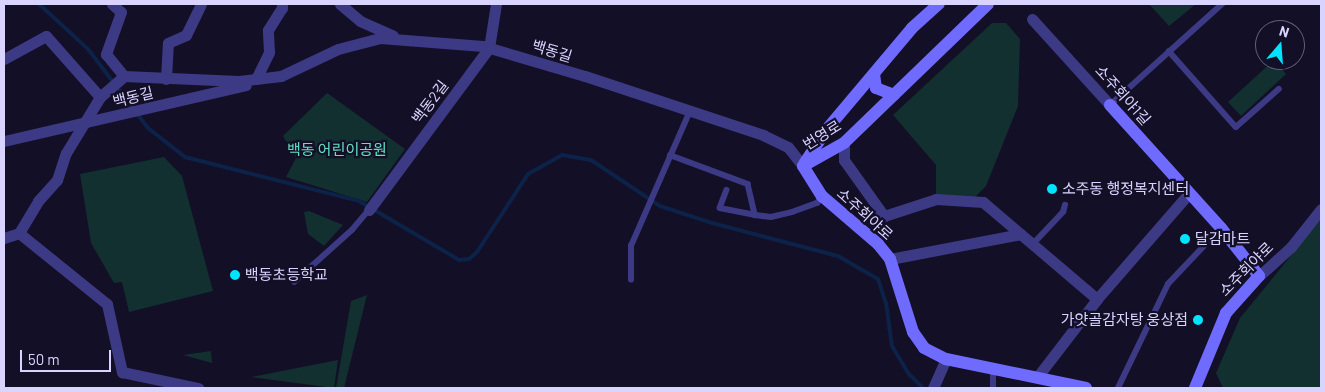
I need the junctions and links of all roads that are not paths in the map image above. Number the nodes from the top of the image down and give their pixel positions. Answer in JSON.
{"nodes":[{"id":1,"x":112,"y":4,"type":"edge"},
{"id":2,"x":201,"y":4,"type":"edge"},
{"id":3,"x":282,"y":4,"type":"edge"},
{"id":4,"x":340,"y":4,"type":"edge"},
{"id":5,"x":496,"y":4,"type":"edge"},
{"id":6,"x":939,"y":4,"type":"edge"},
{"id":7,"x":988,"y":4,"type":"edge"},
{"id":8,"x":1220,"y":4,"type":"edge"},
{"id":9,"x":1032,"y":20,"type":"dead end"},
{"id":10,"x":400,"y":39,"type":"junction"},
{"id":11,"x":489,"y":48,"type":"junction"},
{"id":12,"x":1169,"y":51,"type":"junction"},
{"id":13,"x":4,"y":59,"type":"edge"},
{"id":14,"x":874,"y":74,"type":"junction"},
{"id":15,"x":124,"y":76,"type":"junction"},
{"id":16,"x":281,"y":76,"type":"junction"},
{"id":17,"x":166,"y":79,"type":"junction"},
{"id":18,"x":256,"y":79,"type":"junction"},
{"id":19,"x":1279,"y":89,"type":"dead end"},
{"id":20,"x":894,"y":95,"type":"junction"},
{"id":21,"x":100,"y":97,"type":"junction"},
{"id":22,"x":1110,"y":105,"type":"junction"},
{"id":23,"x":690,"y":111,"type":"junction"},
{"id":24,"x":81,"y":125,"type":"junction"},
{"id":25,"x":4,"y":141,"type":"edge"},
{"id":26,"x":844,"y":143,"type":"junction"},
{"id":27,"x":670,"y":155,"type":"junction"},
{"id":28,"x":803,"y":166,"type":"junction"},
{"id":29,"x":727,"y":190,"type":"dead end"},
{"id":30,"x":1189,"y":194,"type":"junction"},
{"id":31,"x":822,"y":196,"type":"junction"},
{"id":32,"x":1065,"y":204,"type":"dead end"},
{"id":33,"x":1321,"y":209,"type":"edge"},
{"id":34,"x":369,"y":210,"type":"joint"},
{"id":35,"x":755,"y":215,"type":"junction"},
{"id":36,"x":1221,"y":228,"type":"junction"},
{"id":37,"x":19,"y":233,"type":"junction"},
{"id":38,"x":1021,"y":234,"type":"junction"},
{"id":39,"x":4,"y":238,"type":"edge"},
{"id":40,"x":1033,"y":244,"type":"junction"},
{"id":41,"x":890,"y":260,"type":"junction"},
{"id":42,"x":1259,"y":276,"type":"junction"},
{"id":43,"x":630,"y":280,"type":"dead end"},
{"id":44,"x":294,"y":282,"type":"dead end"},
{"id":45,"x":1097,"y":299,"type":"junction"},
{"id":46,"x":946,"y":359,"type":"junction"},
{"id":47,"x":994,"y":367,"type":"junction"},
{"id":48,"x":1038,"y":376,"type":"junction"},
{"id":49,"x":935,"y":385,"type":"edge"},
{"id":50,"x":993,"y":386,"type":"edge"},
{"id":51,"x":198,"y":388,"type":"edge"},
{"id":52,"x":1086,"y":388,"type":"edge"},
{"id":53,"x":1118,"y":388,"type":"edge"},
{"id":54,"x":1196,"y":388,"type":"edge"}],
"edges":[{"from":1,"to":15,"type":"street"},
{"from":2,"to":17,"type":"street"},
{"from":3,"to":18,"type":"street"},
{"from":4,"to":10,"type":"street"},
{"from":5,"to":11,"type":"street","name":"백동2길"},
{"from":6,"to":14,"type":"street","name":"번영로"},
{"from":7,"to":20,"type":"street","name":"번영로"},
{"from":8,"to":12,"type":"lane"},
{"from":9,"to":22,"type":"street","name":"소주회야1길"},
{"from":10,"to":11,"type":"street","name":"백동길"},
{"from":10,"to":16,"type":"street","name":"백동길"},
{"from":11,"to":23,"type":"street","name":"백동길"},
{"from":11,"to":34,"type":"street","name":"백동2길"},
{"from":12,"to":19,"type":"lane"},
{"from":12,"to":22,"type":"lane"},
{"from":13,"to":21,"type":"street"},
{"from":14,"to":20,"type":"street"},
{"from":14,"to":28,"type":"street","name":"번영로"},
{"from":15,"to":17,"type":"street","name":"백동길"},
{"from":15,"to":21,"type":"street","name":"백동길"},
{"from":16,"to":18,"type":"street","name":"백동길"},
{"from":16,"to":24,"type":"street","name":"백동길"},
{"from":17,"to":18,"type":"street","name":"백동길"},
{"from":20,"to":26,"type":"street","name":"번영로"},
{"from":21,"to":24,"type":"street","name":"백동길"},
{"from":22,"to":30,"type":"street","name":"소주회야1길"},
{"from":23,"to":27,"type":"lane"},
{"from":23,"to":28,"type":"street","name":"백동길"},
{"from":24,"to":25,"type":"street","name":"백동길"},
{"from":24,"to":37,"type":"street","name":"백동길"},
{"from":26,"to":28,"type":"street","name":"번영로"},
{"from":26,"to":38,"type":"street"},
{"from":27,"to":35,"type":"lane"},
{"from":27,"to":43,"type":"lane"},
{"from":28,"to":31,"type":"street","name":"소주회야로"},
{"from":29,"to":35,"type":"lane"},
{"from":30,"to":36,"type":"street","name":"소주회야1길"},
{"from":30,"to":45,"type":"street"},
{"from":31,"to":35,"type":"lane"},
{"from":31,"to":41,"type":"street","name":"소주회야로"},
{"from":32,"to":40,"type":"lane"},
{"from":33,"to":42,"type":"street","name":"소주회야로"},
{"from":34,"to":44,"type":"lane"},
{"from":36,"to":42,"type":"street","name":"소주회야1길"},
{"from":36,"to":53,"type":"lane"},
{"from":37,"to":39,"type":"street"},
{"from":37,"to":51,"type":"street"},
{"from":38,"to":40,"type":"street"},
{"from":38,"to":41,"type":"street"},
{"from":40,"to":45,"type":"street"},
{"from":41,"to":46,"type":"street","name":"소주회야로"},
{"from":42,"to":54,"type":"street","name":"소주회야로"},
{"from":45,"to":48,"type":"street"},
{"from":46,"to":47,"type":"street","name":"소주회야로"},
{"from":46,"to":49,"type":"street"},
{"from":47,"to":48,"type":"street","name":"소주회야로"},
{"from":47,"to":50,"type":"lane"},
{"from":48,"to":52,"type":"street","name":"소주회야로"}]}
